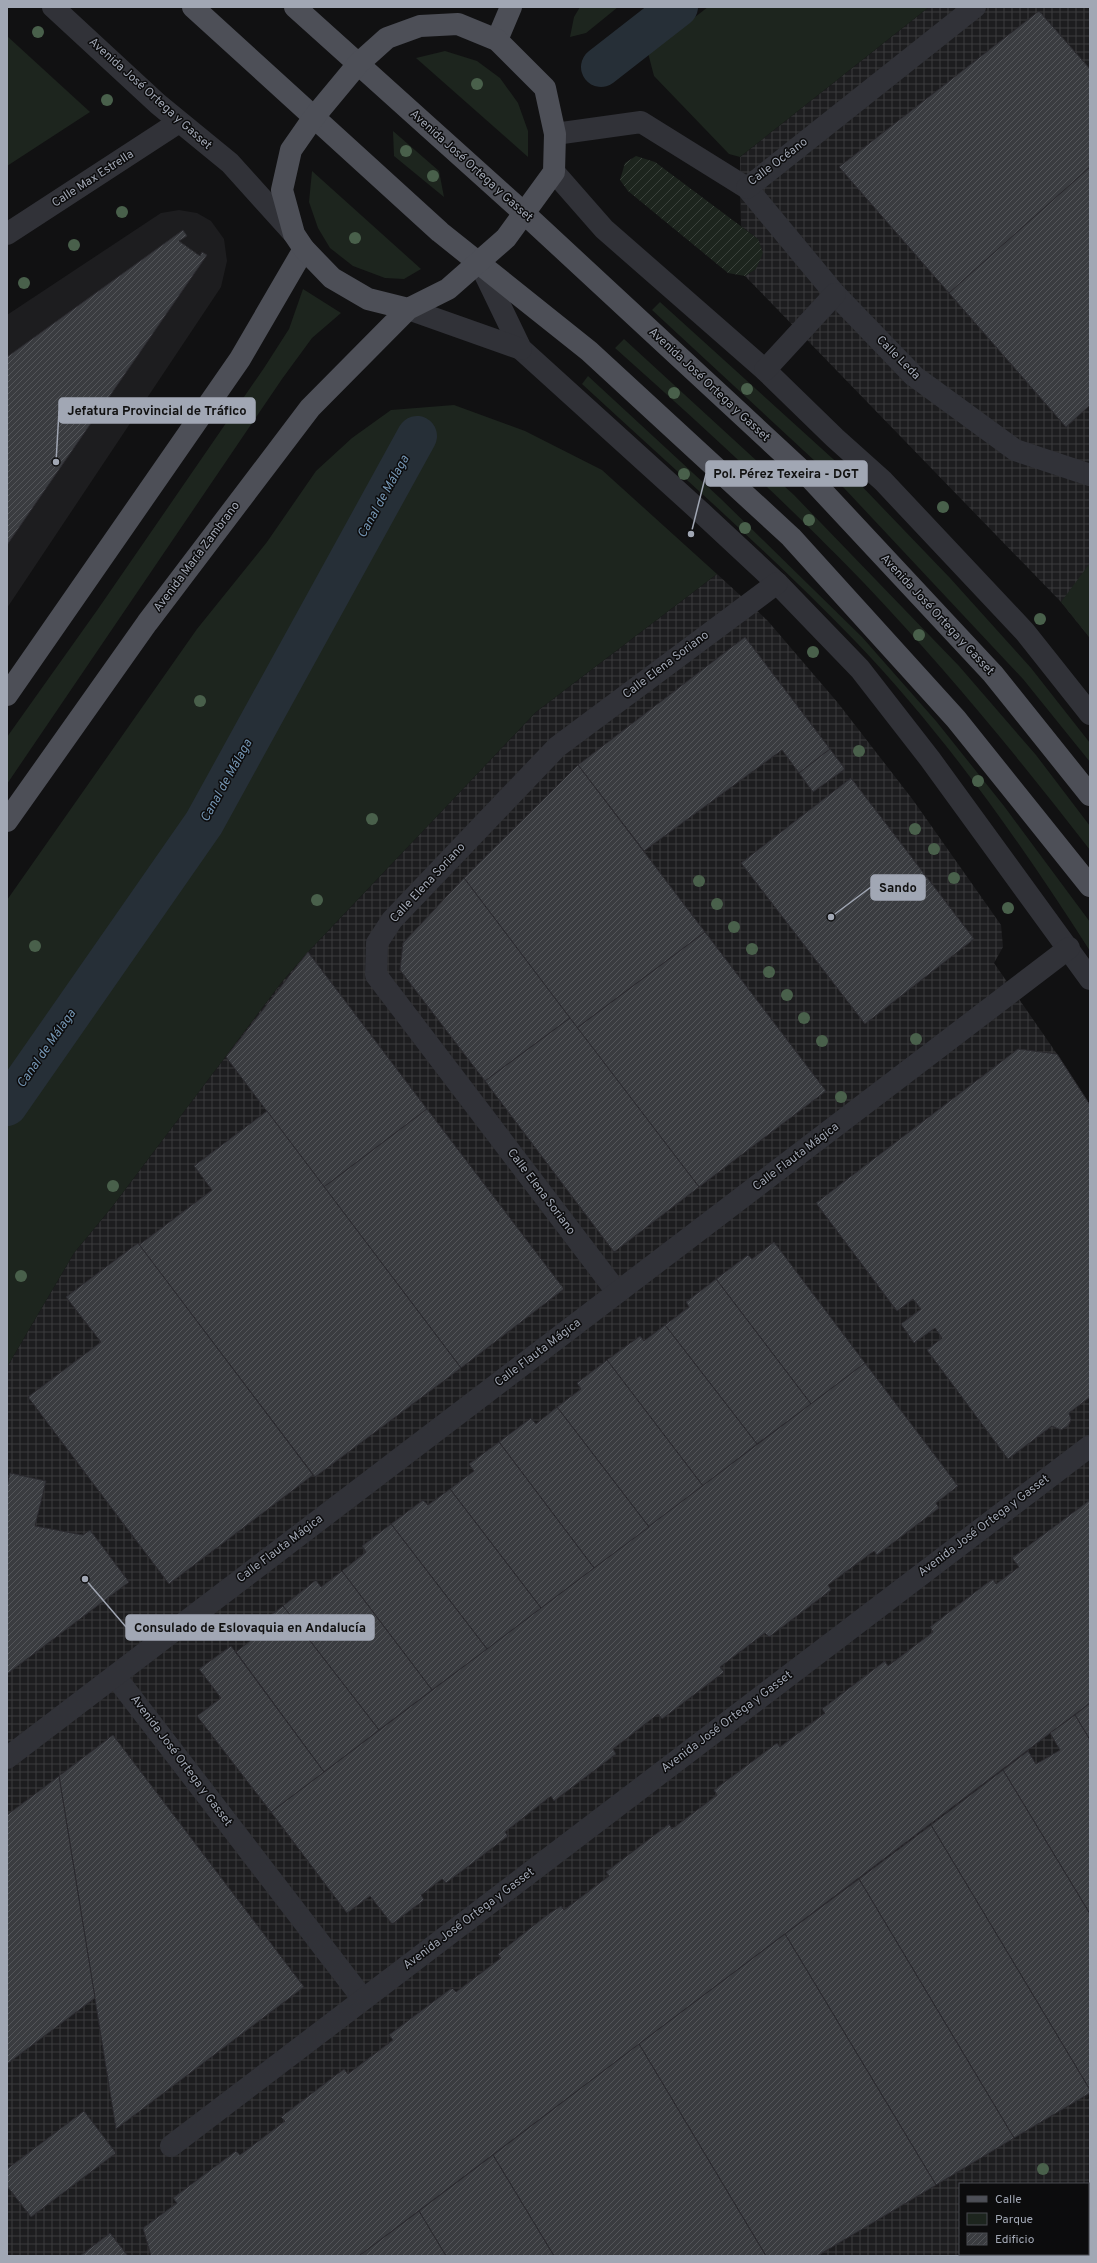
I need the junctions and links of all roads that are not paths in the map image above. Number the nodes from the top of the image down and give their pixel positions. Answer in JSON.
{"nodes":[{"id":1,"x":53,"y":7,"type":"edge"},
{"id":2,"x":193,"y":7,"type":"edge"},
{"id":3,"x":295,"y":7,"type":"edge"},
{"id":4,"x":511,"y":7,"type":"edge"},
{"id":5,"x":974,"y":7,"type":"edge"},
{"id":6,"x":497,"y":40,"type":"junction"},
{"id":7,"x":358,"y":64,"type":"junction"},
{"id":8,"x":314,"y":117,"type":"junction"},
{"id":9,"x":179,"y":122,"type":"junction"},
{"id":10,"x":555,"y":134,"type":"junction"},
{"id":11,"x":554,"y":172,"type":"junction"},
{"id":12,"x":747,"y":188,"type":"junction"},
{"id":13,"x":525,"y":214,"type":"junction"},
{"id":14,"x":7,"y":234,"type":"edge"},
{"id":15,"x":299,"y":242,"type":"junction"},
{"id":16,"x":479,"y":262,"type":"junction"},
{"id":17,"x":835,"y":294,"type":"junction"},
{"id":18,"x":408,"y":309,"type":"junction"},
{"id":19,"x":521,"y":349,"type":"junction"},
{"id":20,"x":765,"y":370,"type":"junction"},
{"id":21,"x":1090,"y":475,"type":"edge"},
{"id":22,"x":777,"y":584,"type":"junction"},
{"id":23,"x":7,"y":695,"type":"edge"},
{"id":24,"x":1090,"y":714,"type":"edge"},
{"id":25,"x":1090,"y":795,"type":"edge"},
{"id":26,"x":7,"y":821,"type":"edge"},
{"id":27,"x":1090,"y":886,"type":"edge"},
{"id":28,"x":1069,"y":948,"type":"junction"},
{"id":29,"x":1090,"y":979,"type":"edge"},
{"id":30,"x":617,"y":1292,"type":"junction"},
{"id":31,"x":1090,"y":1446,"type":"edge"},
{"id":32,"x":115,"y":1676,"type":"junction"},
{"id":33,"x":7,"y":1758,"type":"edge"},
{"id":34,"x":363,"y":1999,"type":"junction"},
{"id":35,"x":171,"y":2146,"type":"dead end"}],
"edges":[{"from":1,"to":9,"type":"street","name":"Avenida José Ortega y Gasset"},
{"from":2,"to":8,"type":"main road"},
{"from":3,"to":7,"type":"main road","name":"Avenida José Ortega y Gasset"},
{"from":4,"to":6,"type":"main road"},
{"from":5,"to":12,"type":"street","name":"Calle Océano"},
{"from":6,"to":7,"type":"main road"},
{"from":6,"to":10,"type":"main road"},
{"from":7,"to":8,"type":"main road"},
{"from":7,"to":13,"type":"main road","name":"Avenida José Ortega y Gasset"},
{"from":8,"to":15,"type":"main road"},
{"from":8,"to":16,"type":"main road"},
{"from":9,"to":14,"type":"street","name":"Calle Max Estrella"},
{"from":9,"to":15,"type":"street","name":"Avenida José Ortega y Gasset"},
{"from":10,"to":11,"type":"main road"},
{"from":10,"to":12,"type":"street","name":"Calle Océano"},
{"from":11,"to":13,"type":"main road","name":"Avenida María Zambrano"},
{"from":11,"to":20,"type":"street"},
{"from":12,"to":17,"type":"street","name":"Calle Leda"},
{"from":13,"to":16,"type":"main road","name":"Avenida María Zambrano"},
{"from":13,"to":25,"type":"main road","name":"Avenida José Ortega y Gasset"},
{"from":15,"to":18,"type":"main road"},
{"from":15,"to":23,"type":"main road"},
{"from":16,"to":18,"type":"main road","name":"Avenida María Zambrano"},
{"from":16,"to":19,"type":"street"},
{"from":16,"to":27,"type":"main road"},
{"from":17,"to":20,"type":"street"},
{"from":17,"to":21,"type":"street","name":"Calle Leda"},
{"from":18,"to":19,"type":"street"},
{"from":18,"to":26,"type":"main road","name":"Avenida María Zambrano"},
{"from":19,"to":22,"type":"street"},
{"from":20,"to":24,"type":"street"},
{"from":22,"to":28,"type":"street"},
{"from":22,"to":30,"type":"street","name":"Calle Elena Soriano"},
{"from":28,"to":29,"type":"street"},
{"from":28,"to":30,"type":"street","name":"Calle Flauta Mágica"},
{"from":30,"to":32,"type":"street","name":"Calle Flauta Mágica"},
{"from":31,"to":34,"type":"street","name":"Avenida José Ortega y Gasset"},
{"from":32,"to":33,"type":"street","name":"Calle Flauta Mágica"},
{"from":32,"to":34,"type":"street","name":"Avenida José Ortega y Gasset"},
{"from":34,"to":35,"type":"street","name":"Avenida José Ortega y Gasset"}]}
